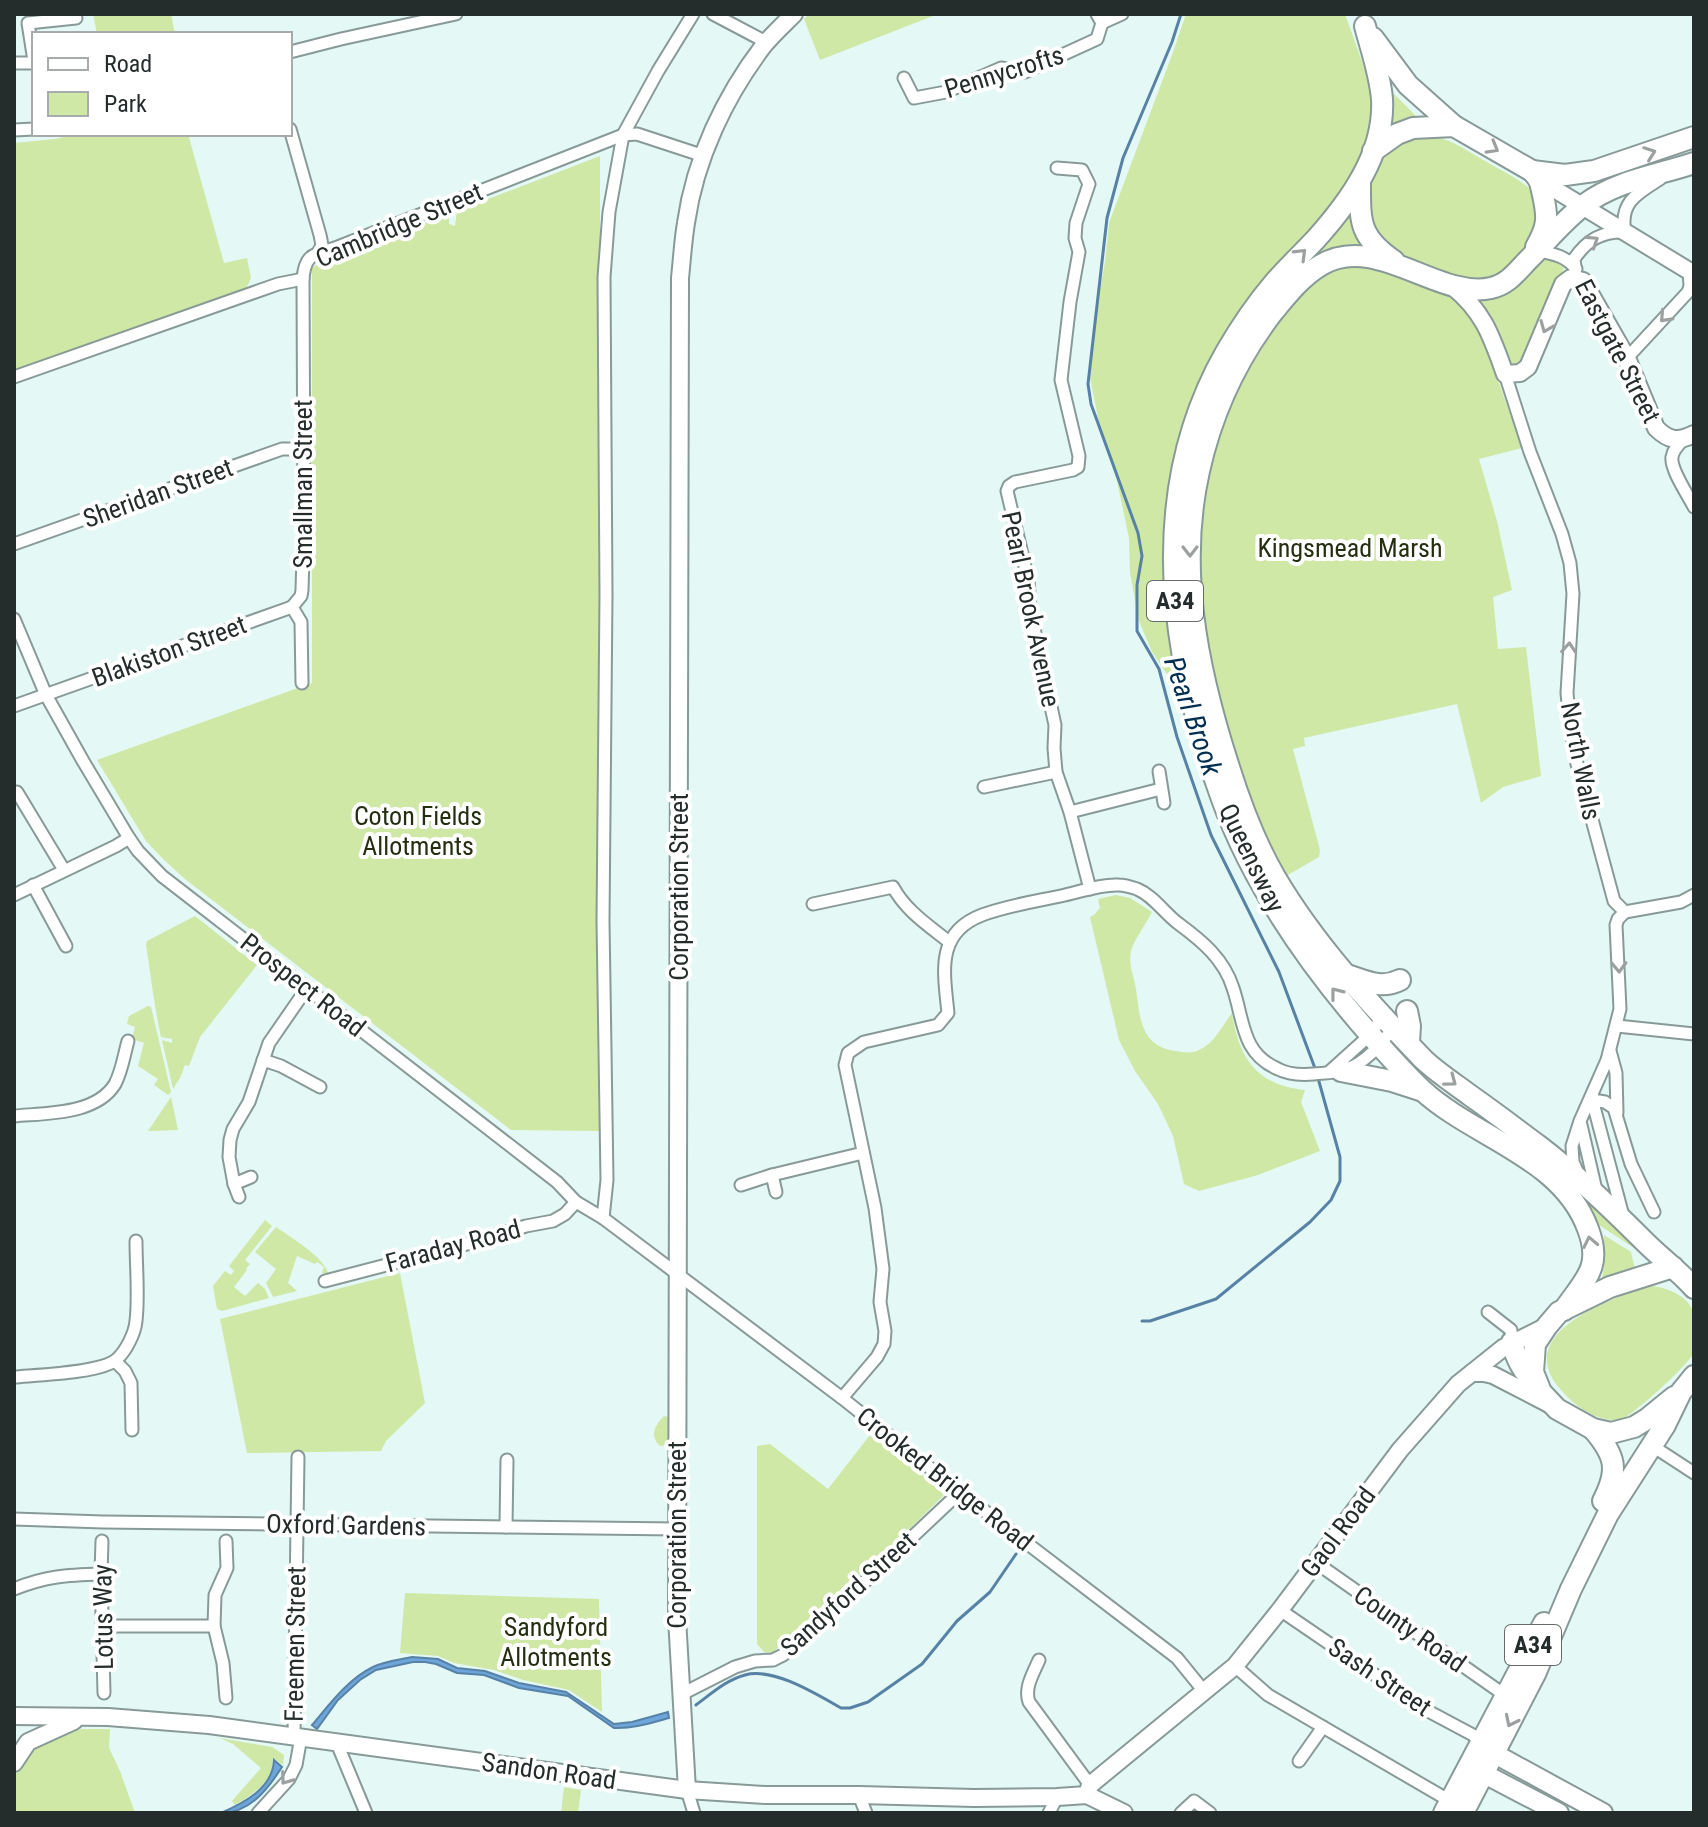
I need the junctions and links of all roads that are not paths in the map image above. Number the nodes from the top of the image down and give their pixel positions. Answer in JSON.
{"nodes":[{"id":1,"x":456,"y":14,"type":"edge"},
{"id":2,"x":693,"y":14,"type":"edge"},
{"id":3,"x":713,"y":14,"type":"edge"},
{"id":4,"x":794,"y":14,"type":"edge"},
{"id":5,"x":1122,"y":14,"type":"edge"},
{"id":6,"x":76,"y":18,"type":"dead end"},
{"id":7,"x":1100,"y":18,"type":"edge"},
{"id":8,"x":404,"y":19,"type":"edge"},
{"id":9,"x":1362,"y":20,"type":"edge"},
{"id":10,"x":766,"y":42,"type":"junction"},
{"id":11,"x":32,"y":49,"type":"edge"},
{"id":12,"x":292,"y":51,"type":"edge"},
{"id":13,"x":904,"y":78,"type":"dead end"},
{"id":14,"x":1454,"y":126,"type":"junction"},
{"id":15,"x":623,"y":135,"type":"junction"},
{"id":16,"x":292,"y":136,"type":"edge"},
{"id":17,"x":1694,"y":137,"type":"edge"},
{"id":18,"x":1373,"y":151,"type":"junction"},
{"id":19,"x":704,"y":156,"type":"junction"},
{"id":20,"x":1687,"y":165,"type":"edge"},
{"id":21,"x":1057,"y":168,"type":"dead end"},
{"id":22,"x":1537,"y":176,"type":"junction"},
{"id":23,"x":1360,"y":183,"type":"junction"},
{"id":24,"x":1583,"y":205,"type":"junction"},
{"id":25,"x":1625,"y":232,"type":"junction"},
{"id":26,"x":318,"y":253,"type":"junction"},
{"id":27,"x":1533,"y":256,"type":"junction"},
{"id":28,"x":1401,"y":266,"type":"junction"},
{"id":29,"x":1692,"y":272,"type":"edge"},
{"id":30,"x":1579,"y":274,"type":"junction"},
{"id":31,"x":303,"y":279,"type":"junction"},
{"id":32,"x":1449,"y":283,"type":"junction"},
{"id":33,"x":1627,"y":358,"type":"junction"},
{"id":34,"x":1505,"y":374,"type":"junction"},
{"id":35,"x":14,"y":377,"type":"edge"},
{"id":36,"x":1688,"y":437,"type":"edge"},
{"id":37,"x":303,"y":449,"type":"junction"},
{"id":38,"x":1694,"y":507,"type":"edge"},
{"id":39,"x":14,"y":544,"type":"edge"},
{"id":40,"x":292,"y":607,"type":"junction"},
{"id":41,"x":14,"y":619,"type":"edge"},
{"id":42,"x":302,"y":683,"type":"dead end"},
{"id":43,"x":46,"y":695,"type":"junction"},
{"id":44,"x":14,"y":706,"type":"edge"},
{"id":45,"x":1159,"y":771,"type":"dead end"},
{"id":46,"x":1056,"y":772,"type":"junction"},
{"id":47,"x":984,"y":787,"type":"dead end"},
{"id":48,"x":1161,"y":789,"type":"junction"},
{"id":49,"x":17,"y":792,"type":"dead end"},
{"id":50,"x":1164,"y":803,"type":"dead end"},
{"id":51,"x":1070,"y":812,"type":"junction"},
{"id":52,"x":129,"y":838,"type":"junction"},
{"id":53,"x":64,"y":870,"type":"junction"},
{"id":54,"x":33,"y":885,"type":"junction"},
{"id":55,"x":1271,"y":886,"type":"junction"},
{"id":56,"x":1090,"y":889,"type":"junction"},
{"id":57,"x":14,"y":895,"type":"edge"},
{"id":58,"x":1693,"y":900,"type":"edge"},
{"id":59,"x":813,"y":904,"type":"dead end"},
{"id":60,"x":1625,"y":912,"type":"junction"},
{"id":61,"x":949,"y":942,"type":"junction"},
{"id":62,"x":66,"y":946,"type":"dead end"},
{"id":63,"x":1346,"y":974,"type":"junction"},
{"id":64,"x":1400,"y":980,"type":"dead end"},
{"id":65,"x":307,"y":988,"type":"junction"},
{"id":66,"x":1398,"y":1024,"type":"junction"},
{"id":67,"x":1617,"y":1026,"type":"junction"},
{"id":68,"x":1694,"y":1034,"type":"edge"},
{"id":69,"x":1375,"y":1040,"type":"junction"},
{"id":70,"x":128,"y":1041,"type":"dead end"},
{"id":71,"x":1610,"y":1050,"type":"junction"},
{"id":72,"x":263,"y":1060,"type":"junction"},
{"id":73,"x":1335,"y":1072,"type":"junction"},
{"id":74,"x":320,"y":1087,"type":"dead end"},
{"id":75,"x":1423,"y":1091,"type":"junction"},
{"id":76,"x":1591,"y":1101,"type":"junction"},
{"id":77,"x":14,"y":1116,"type":"edge"},
{"id":78,"x":1618,"y":1119,"type":"junction"},
{"id":79,"x":1580,"y":1121,"type":"junction"},
{"id":80,"x":863,"y":1153,"type":"junction"},
{"id":81,"x":772,"y":1175,"type":"junction"},
{"id":82,"x":251,"y":1177,"type":"dead end"},
{"id":83,"x":234,"y":1184,"type":"junction"},
{"id":84,"x":741,"y":1185,"type":"dead end"},
{"id":85,"x":1591,"y":1190,"type":"junction"},
{"id":86,"x":776,"y":1192,"type":"dead end"},
{"id":87,"x":239,"y":1197,"type":"dead end"},
{"id":88,"x":576,"y":1202,"type":"junction"},
{"id":89,"x":1654,"y":1212,"type":"dead end"},
{"id":90,"x":603,"y":1218,"type":"junction"},
{"id":91,"x":1624,"y":1221,"type":"junction"},
{"id":92,"x":136,"y":1241,"type":"dead end"},
{"id":93,"x":1673,"y":1267,"type":"junction"},
{"id":94,"x":678,"y":1276,"type":"junction"},
{"id":95,"x":325,"y":1281,"type":"dead end"},
{"id":96,"x":1694,"y":1288,"type":"edge"},
{"id":97,"x":1564,"y":1310,"type":"junction"},
{"id":98,"x":1488,"y":1312,"type":"dead end"},
{"id":99,"x":1547,"y":1326,"type":"junction"},
{"id":100,"x":1512,"y":1342,"type":"junction"},
{"id":101,"x":115,"y":1361,"type":"junction"},
{"id":102,"x":1472,"y":1373,"type":"junction"},
{"id":103,"x":1694,"y":1376,"type":"edge"},
{"id":104,"x":14,"y":1377,"type":"edge"},
{"id":105,"x":1538,"y":1388,"type":"junction"},
{"id":106,"x":1681,"y":1392,"type":"junction"},
{"id":107,"x":842,"y":1398,"type":"junction"},
{"id":108,"x":1557,"y":1409,"type":"junction"},
{"id":109,"x":1593,"y":1429,"type":"junction"},
{"id":110,"x":132,"y":1430,"type":"dead end"},
{"id":111,"x":1651,"y":1445,"type":"junction"},
{"id":112,"x":298,"y":1457,"type":"dead end"},
{"id":113,"x":507,"y":1460,"type":"dead end"},
{"id":114,"x":1694,"y":1473,"type":"edge"},
{"id":115,"x":960,"y":1492,"type":"junction"},
{"id":116,"x":14,"y":1519,"type":"edge"},
{"id":117,"x":297,"y":1525,"type":"junction"},
{"id":118,"x":506,"y":1527,"type":"junction"},
{"id":119,"x":677,"y":1529,"type":"junction"},
{"id":120,"x":102,"y":1541,"type":"dead end"},
{"id":121,"x":226,"y":1541,"type":"dead end"},
{"id":122,"x":1315,"y":1562,"type":"junction"},
{"id":123,"x":101,"y":1574,"type":"junction"},
{"id":124,"x":14,"y":1589,"type":"edge"},
{"id":125,"x":1280,"y":1610,"type":"junction"},
{"id":126,"x":103,"y":1626,"type":"junction"},
{"id":127,"x":214,"y":1626,"type":"junction"},
{"id":128,"x":1039,"y":1660,"type":"dead end"},
{"id":129,"x":1235,"y":1666,"type":"junction"},
{"id":130,"x":1203,"y":1690,"type":"junction"},
{"id":131,"x":104,"y":1693,"type":"dead end"},
{"id":132,"x":680,"y":1695,"type":"junction"},
{"id":133,"x":1506,"y":1696,"type":"junction"},
{"id":134,"x":226,"y":1698,"type":"dead end"},
{"id":135,"x":14,"y":1716,"type":"edge"},
{"id":136,"x":83,"y":1717,"type":"junction"},
{"id":137,"x":1323,"y":1727,"type":"junction"},
{"id":138,"x":297,"y":1736,"type":"junction"},
{"id":139,"x":336,"y":1741,"type":"junction"},
{"id":140,"x":1488,"y":1748,"type":"junction"},
{"id":141,"x":1299,"y":1761,"type":"dead end"},
{"id":142,"x":14,"y":1763,"type":"edge"},
{"id":143,"x":1477,"y":1770,"type":"junction"},
{"id":144,"x":687,"y":1790,"type":"junction"},
{"id":145,"x":1088,"y":1790,"type":"junction"},
{"id":146,"x":859,"y":1795,"type":"junction"},
{"id":147,"x":1057,"y":1797,"type":"junction"},
{"id":148,"x":1593,"y":1806,"type":"edge"},
{"id":149,"x":1452,"y":1809,"type":"edge"},
{"id":150,"x":1120,"y":1812,"type":"edge"},
{"id":151,"x":258,"y":1813,"type":"edge"},
{"id":152,"x":366,"y":1813,"type":"edge"},
{"id":153,"x":694,"y":1813,"type":"edge"},
{"id":154,"x":866,"y":1813,"type":"edge"},
{"id":155,"x":1049,"y":1813,"type":"edge"},
{"id":156,"x":1181,"y":1813,"type":"edge"},
{"id":157,"x":1210,"y":1813,"type":"edge"},
{"id":158,"x":1559,"y":1813,"type":"edge"}],
"edges":[{"from":1,"to":8,"type":"street"},
{"from":2,"to":15,"type":"street"},
{"from":3,"to":10,"type":"street"},
{"from":4,"to":10,"type":"street","name":"Corporation Street"},
{"from":5,"to":7,"type":"street","name":"Pennycrofts"},
{"from":6,"to":11,"type":"street"},
{"from":7,"to":13,"type":"street","name":"Pennycrofts"},
{"from":8,"to":12,"type":"street"},
{"from":9,"to":14,"type":"highway"},
{"from":9,"to":18,"type":"highway","name":"Queensway"},
{"from":10,"to":19,"type":"street","name":"Corporation Street"},
{"from":14,"to":18,"type":"highway"},
{"from":14,"to":22,"type":"highway","one_way":true},
{"from":15,"to":19,"type":"street"},
{"from":15,"to":26,"type":"street","name":"Cambridge Street"},
{"from":15,"to":90,"type":"street"},
{"from":16,"to":26,"type":"street"},
{"from":22,"to":17,"type":"highway","one_way":true},
{"from":18,"to":23,"type":"highway","name":"Queensway"},
{"from":19,"to":94,"type":"street","name":"Corporation Street"},
{"from":20,"to":24,"type":"highway","name":"Queensway"},
{"from":20,"to":25,"type":"street"},
{"from":21,"to":46,"type":"street","name":"Pearl Brook Avenue"},
{"from":22,"to":24,"type":"street"},
{"from":22,"to":27,"type":"highway","name":"Queensway"},
{"from":23,"to":28,"type":"highway","name":"Queensway"},
{"from":55,"to":23,"type":"highway","name":"Queensway","number":"A34","one_way":true},
{"from":24,"to":25,"type":"street"},
{"from":24,"to":27,"type":"highway","name":"Queensway"},
{"from":25,"to":29,"type":"street"},
{"from":30,"to":25,"type":"street","name":"Eastgate Street","one_way":true},
{"from":26,"to":31,"type":"street","name":"Cambridge Street"},
{"from":27,"to":30,"type":"street","name":"Eastgate Street"},
{"from":27,"to":32,"type":"highway","name":"Queensway"},
{"from":28,"to":32,"type":"highway","name":"Queensway"},
{"from":28,"to":55,"type":"highway","name":"Queensway","number":"A34","one_way":true},
{"from":29,"to":33,"type":"street","one_way":true},
{"from":30,"to":33,"type":"street","name":"Eastgate Street"},
{"from":30,"to":34,"type":"street","one_way":true},
{"from":31,"to":35,"type":"street","name":"Cambridge Street"},
{"from":31,"to":37,"type":"street","name":"Smallman Street"},
{"from":32,"to":34,"type":"street","name":"North Walls"},
{"from":33,"to":36,"type":"street","name":"Eastgate Street"},
{"from":60,"to":34,"type":"street","name":"North Walls","one_way":true},
{"from":36,"to":38,"type":"street","name":"Eastgate Street"},
{"from":37,"to":39,"type":"street","name":"Sheridan Street"},
{"from":37,"to":40,"type":"street","name":"Smallman Street"},
{"from":40,"to":42,"type":"street","name":"Smallman Street"},
{"from":40,"to":43,"type":"street","name":"Blakiston Street"},
{"from":41,"to":43,"type":"street","name":"Prospect Road"},
{"from":43,"to":44,"type":"street","name":"Blakiston Street"},
{"from":43,"to":52,"type":"street","name":"Prospect Road"},
{"from":45,"to":48,"type":"street"},
{"from":46,"to":47,"type":"street"},
{"from":46,"to":51,"type":"street","name":"Pearl Brook Avenue"},
{"from":48,"to":50,"type":"street"},
{"from":48,"to":51,"type":"street"},
{"from":49,"to":53,"type":"street"},
{"from":51,"to":56,"type":"street","name":"Pearl Brook Avenue"},
{"from":52,"to":53,"type":"street"},
{"from":52,"to":65,"type":"street","name":"Prospect Road"},
{"from":53,"to":54,"type":"street"},
{"from":54,"to":57,"type":"street"},
{"from":54,"to":62,"type":"street"},
{"from":55,"to":63,"type":"highway","name":"Queensway","number":"A34"},
{"from":69,"to":55,"type":"highway","name":"Queensway","number":"A34","one_way":true},
{"from":56,"to":61,"type":"street"},
{"from":56,"to":73,"type":"street"},
{"from":58,"to":60,"type":"street"},
{"from":59,"to":61,"type":"street"},
{"from":60,"to":67,"type":"street","one_way":true},
{"from":61,"to":80,"type":"street"},
{"from":63,"to":64,"type":"highway"},
{"from":63,"to":66,"type":"highway","name":"Queensway","number":"A34"},
{"from":65,"to":72,"type":"street"},
{"from":65,"to":88,"type":"street","name":"Prospect Road"},
{"from":66,"to":69,"type":"street"},
{"from":66,"to":85,"type":"highway","name":"Queensway","number":"A34","one_way":true},
{"from":67,"to":68,"type":"street"},
{"from":67,"to":71,"type":"street"},
{"from":69,"to":73,"type":"street"},
{"from":69,"to":75,"type":"highway","name":"Queensway","number":"A34"},
{"from":70,"to":77,"type":"street"},
{"from":71,"to":76,"type":"street"},
{"from":71,"to":78,"type":"street"},
{"from":72,"to":74,"type":"street"},
{"from":72,"to":83,"type":"street"},
{"from":73,"to":75,"type":"highway"},
{"from":97,"to":75,"type":"highway","name":"Queensway","number":"A34","one_way":true},
{"from":76,"to":78,"type":"street"},
{"from":76,"to":79,"type":"street"},
{"from":76,"to":91,"type":"street"},
{"from":78,"to":89,"type":"street"},
{"from":79,"to":85,"type":"street"},
{"from":79,"to":85,"type":"street"},
{"from":80,"to":81,"type":"street"},
{"from":80,"to":107,"type":"street"},
{"from":81,"to":84,"type":"street"},
{"from":81,"to":86,"type":"street"},
{"from":82,"to":83,"type":"street"},
{"from":83,"to":87,"type":"street"},
{"from":85,"to":91,"type":"highway","name":"Queensway","number":"A34"},
{"from":88,"to":90,"type":"street","name":"Prospect Road"},
{"from":88,"to":95,"type":"street","name":"Faraday Road"},
{"from":90,"to":94,"type":"street","name":"Prospect Road"},
{"from":91,"to":93,"type":"highway","name":"Queensway","number":"A34"},
{"from":92,"to":101,"type":"street"},
{"from":93,"to":96,"type":"highway","name":"Queensway"},
{"from":93,"to":97,"type":"highway"},
{"from":94,"to":107,"type":"street","name":"Crooked Bridge Road"},
{"from":94,"to":119,"type":"street","name":"Corporation Street"},
{"from":97,"to":99,"type":"highway"},
{"from":98,"to":100,"type":"street"},
{"from":99,"to":100,"type":"street","name":"Gaol Road"},
{"from":99,"to":105,"type":"highway"},
{"from":100,"to":102,"type":"street","name":"Gaol Road"},
{"from":100,"to":105,"type":"highway"},
{"from":101,"to":104,"type":"street"},
{"from":101,"to":110,"type":"street"},
{"from":102,"to":108,"type":"street"},
{"from":102,"to":122,"type":"street","name":"Gaol Road"},
{"from":103,"to":106,"type":"highway"},
{"from":105,"to":108,"type":"highway"},
{"from":106,"to":109,"type":"highway"},
{"from":106,"to":111,"type":"highway","number":"A34"},
{"from":107,"to":115,"type":"street","name":"Crooked Bridge Road"},
{"from":108,"to":109,"type":"highway"},
{"from":109,"to":133,"type":"highway","number":"A34"},
{"from":111,"to":114,"type":"street"},
{"from":111,"to":140,"type":"highway","number":"A34","one_way":true},
{"from":112,"to":117,"type":"street","name":"Freemen Street"},
{"from":113,"to":118,"type":"street"},
{"from":115,"to":130,"type":"street","name":"Crooked Bridge Road"},
{"from":115,"to":132,"type":"street","name":"Sandyford Street"},
{"from":116,"to":117,"type":"street","name":"Oxford Gardens"},
{"from":117,"to":118,"type":"street","name":"Oxford Gardens"},
{"from":117,"to":138,"type":"street","name":"Freemen Street"},
{"from":118,"to":119,"type":"street","name":"Oxford Gardens"},
{"from":119,"to":132,"type":"street","name":"Corporation Street"},
{"from":120,"to":123,"type":"street","name":"Lotus Way"},
{"from":121,"to":127,"type":"street"},
{"from":122,"to":125,"type":"street","name":"Gaol Road"},
{"from":122,"to":133,"type":"street","name":"County Road"},
{"from":123,"to":124,"type":"street"},
{"from":123,"to":126,"type":"street","name":"Lotus Way"},
{"from":125,"to":129,"type":"street","name":"Gaol Road"},
{"from":125,"to":140,"type":"street","name":"Sash Street"},
{"from":126,"to":127,"type":"street"},
{"from":126,"to":131,"type":"street","name":"Lotus Way"},
{"from":127,"to":134,"type":"street"},
{"from":128,"to":145,"type":"street"},
{"from":129,"to":130,"type":"street","name":"Gaol Road"},
{"from":129,"to":137,"type":"street"},
{"from":130,"to":145,"type":"street","name":"Gaol Road"},
{"from":132,"to":144,"type":"street","name":"Corporation Street"},
{"from":133,"to":140,"type":"highway","number":"A34"},
{"from":135,"to":136,"type":"street","name":"Sandon Road"},
{"from":136,"to":138,"type":"street","name":"Sandon Road"},
{"from":136,"to":142,"type":"street"},
{"from":137,"to":141,"type":"street"},
{"from":137,"to":149,"type":"street"},
{"from":138,"to":139,"type":"street","name":"Sandon Road"},
{"from":138,"to":151,"type":"street","name":"Freemen Street","one_way":true},
{"from":139,"to":144,"type":"street","name":"Sandon Road"},
{"from":139,"to":152,"type":"street"},
{"from":140,"to":143,"type":"highway","number":"A34"},
{"from":140,"to":148,"type":"main road"},
{"from":143,"to":149,"type":"highway","number":"A34"},
{"from":143,"to":158,"type":"main road"},
{"from":144,"to":146,"type":"street","name":"Sandon Road"},
{"from":144,"to":153,"type":"street"},
{"from":145,"to":147,"type":"street","name":"Sandon Road"},
{"from":145,"to":150,"type":"street"},
{"from":146,"to":147,"type":"street","name":"Sandon Road"},
{"from":146,"to":154,"type":"street"},
{"from":147,"to":155,"type":"street"},
{"from":156,"to":157,"type":"street"}]}
